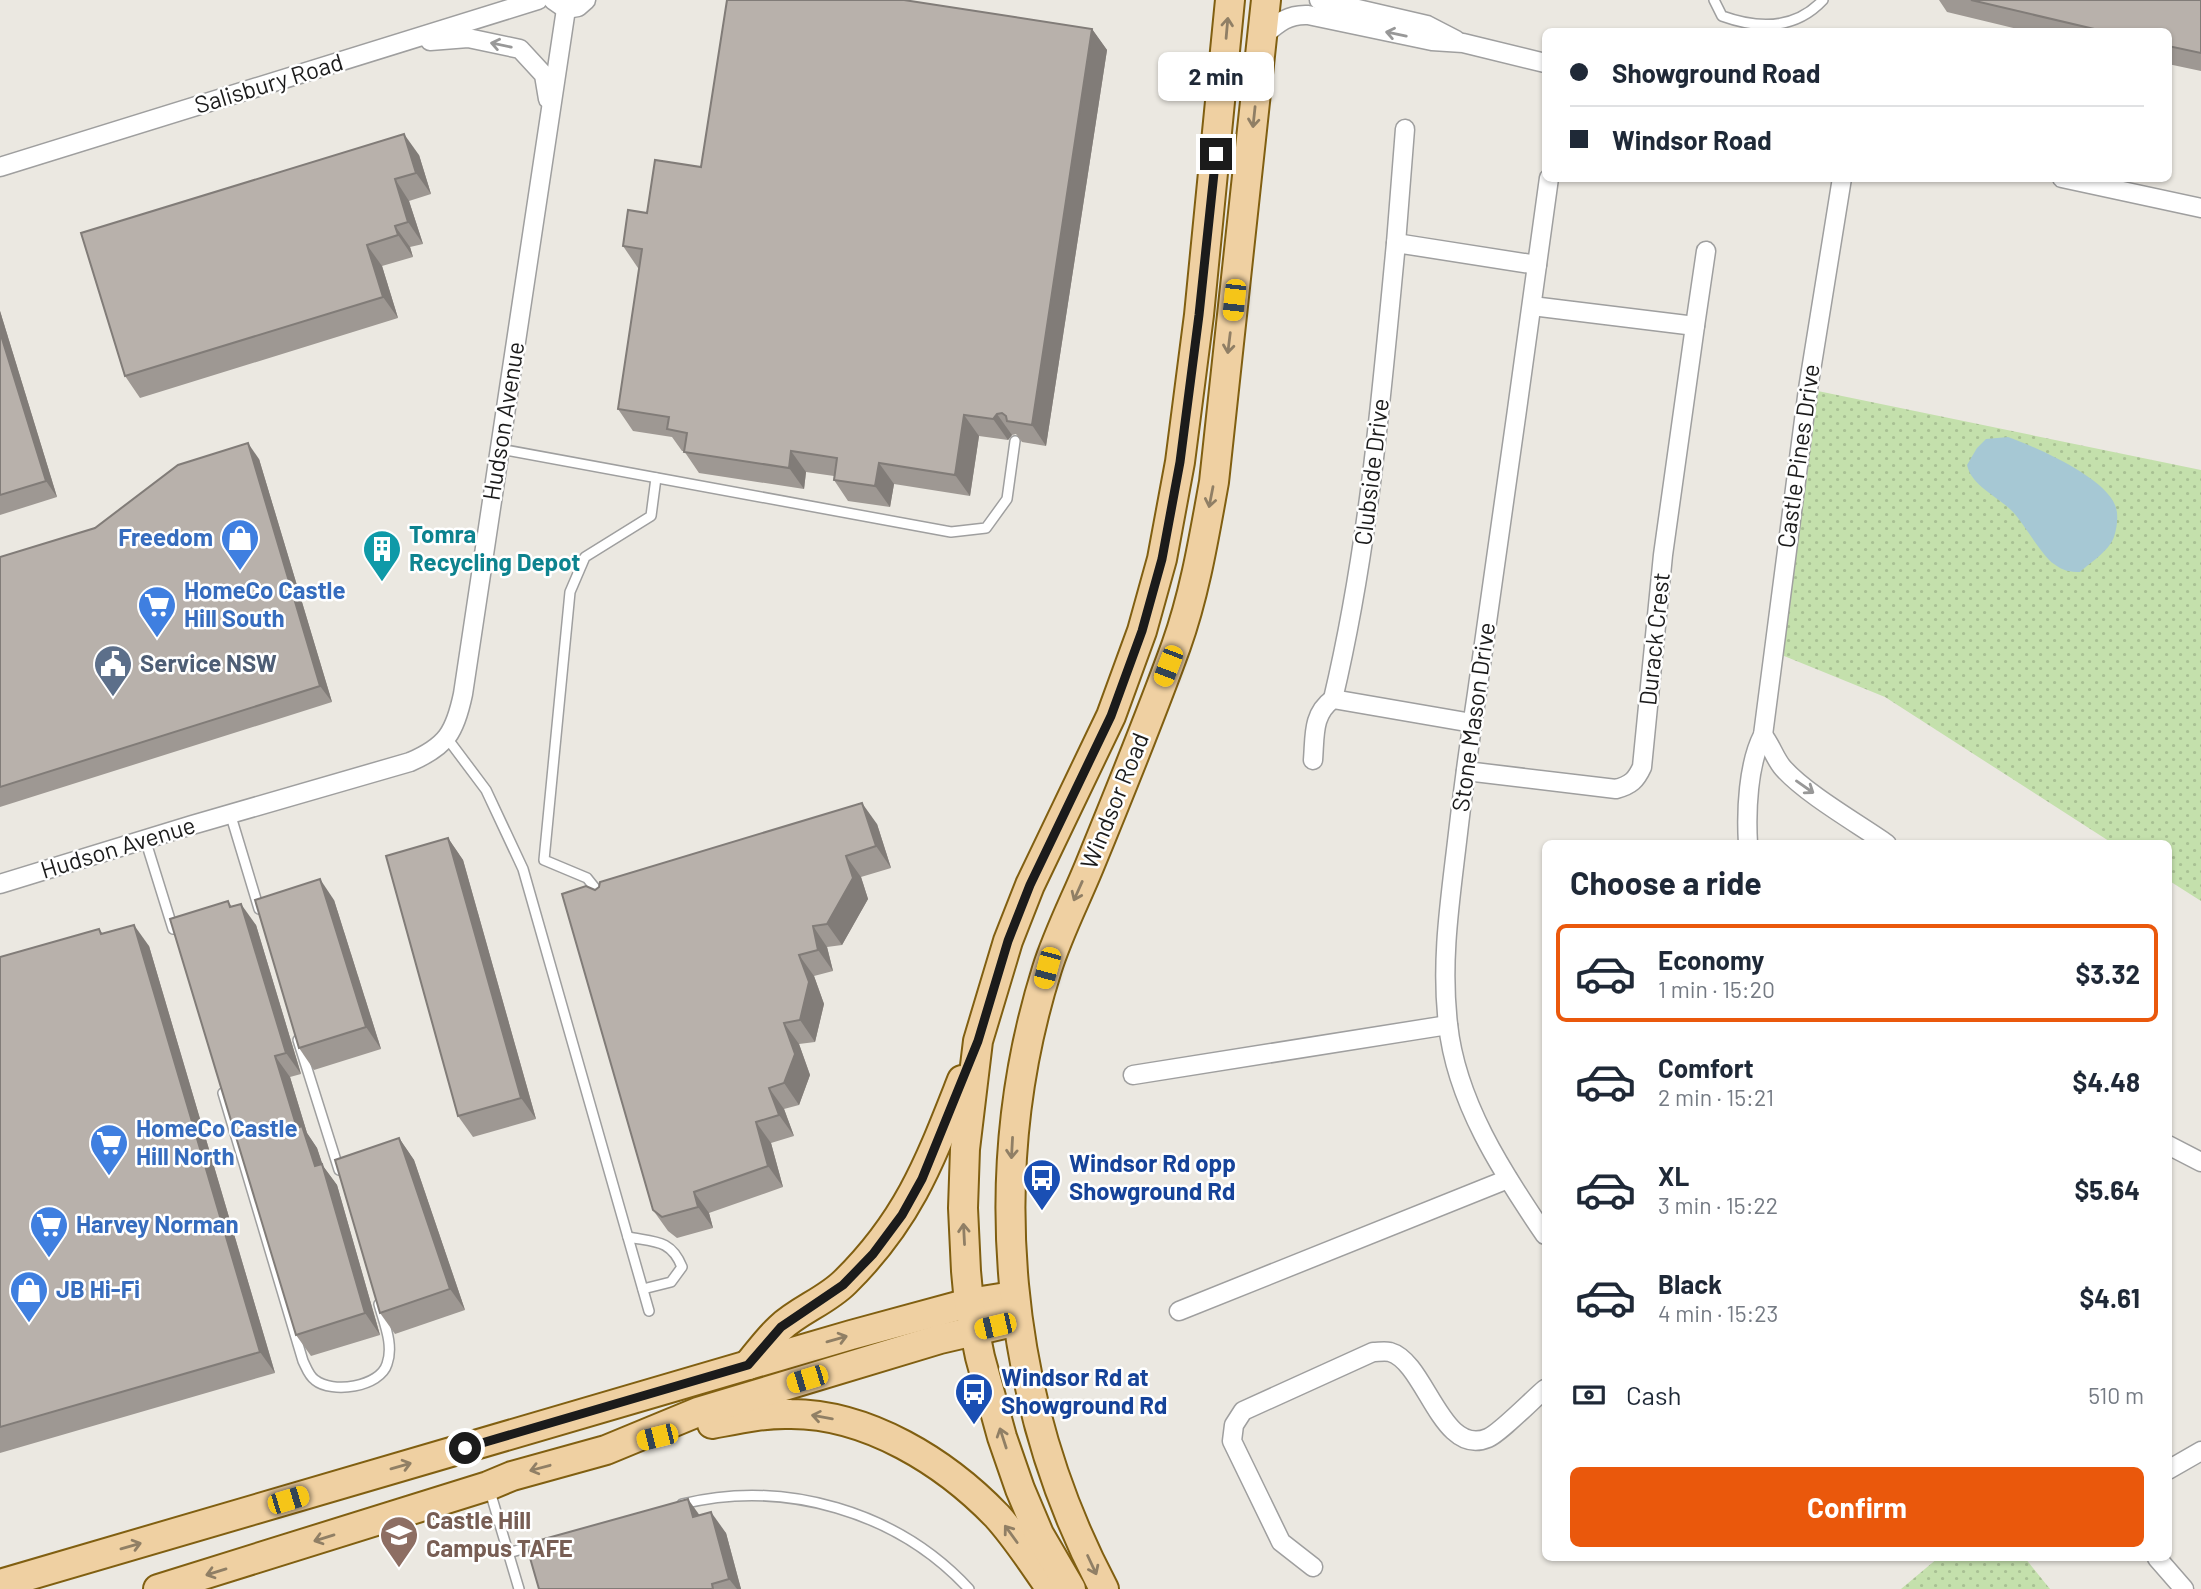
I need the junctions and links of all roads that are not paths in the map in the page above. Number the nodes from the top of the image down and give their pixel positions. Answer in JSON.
{"nodes":[{"id":1,"x":538,"y":0,"type":"edge"},
{"id":2,"x":586,"y":0,"type":"edge"},
{"id":3,"x":1230,"y":0,"type":"edge"},
{"id":4,"x":1266,"y":0,"type":"edge"},
{"id":5,"x":1318,"y":0,"type":"edge"},
{"id":6,"x":1714,"y":0,"type":"edge"},
{"id":7,"x":1822,"y":0,"type":"edge"},
{"id":8,"x":559,"y":4,"type":"edge"},
{"id":9,"x":1262,"y":37,"type":"junction"},
{"id":10,"x":1463,"y":43,"type":"junction"},
{"id":11,"x":398,"y":44,"type":"junction"},
{"id":12,"x":1542,"y":61,"type":"edge"},
{"id":13,"x":551,"y":113,"type":"junction"},
{"id":14,"x":1405,"y":129,"type":"dead end"},
{"id":15,"x":0,"y":167,"type":"edge"},
{"id":16,"x":1548,"y":182,"type":"edge"},
{"id":17,"x":1841,"y":182,"type":"edge"},
{"id":18,"x":2081,"y":182,"type":"edge"},
{"id":19,"x":2201,"y":208,"type":"edge"},
{"id":20,"x":1396,"y":243,"type":"junction"},
{"id":21,"x":1706,"y":251,"type":"dead end"},
{"id":22,"x":1537,"y":265,"type":"junction"},
{"id":23,"x":1532,"y":306,"type":"junction"},
{"id":24,"x":1695,"y":326,"type":"junction"},
{"id":25,"x":1015,"y":441,"type":"edge"},
{"id":26,"x":499,"y":449,"type":"junction"},
{"id":27,"x":656,"y":478,"type":"junction"},
{"id":28,"x":1333,"y":699,"type":"junction"},
{"id":29,"x":1472,"y":723,"type":"junction"},
{"id":30,"x":1763,"y":735,"type":"junction"},
{"id":31,"x":447,"y":738,"type":"junction"},
{"id":32,"x":1313,"y":760,"type":"dead end"},
{"id":33,"x":1466,"y":771,"type":"junction"},
{"id":34,"x":230,"y":813,"type":"junction"},
{"id":35,"x":145,"y":839,"type":"junction"},
{"id":36,"x":1748,"y":840,"type":"edge"},
{"id":37,"x":1881,"y":840,"type":"edge"},
{"id":38,"x":0,"y":884,"type":"edge"},
{"id":39,"x":608,"y":905,"type":"edge"},
{"id":40,"x":264,"y":923,"type":"edge"},
{"id":41,"x":176,"y":938,"type":"edge"},
{"id":42,"x":1448,"y":1025,"type":"junction"},
{"id":43,"x":293,"y":1026,"type":"edge"},
{"id":44,"x":978,"y":1041,"type":"junction"},
{"id":45,"x":1133,"y":1075,"type":"dead end"},
{"id":46,"x":220,"y":1084,"type":"edge"},
{"id":47,"x":2172,"y":1146,"type":"edge"},
{"id":48,"x":2201,"y":1162,"type":"edge"},
{"id":49,"x":341,"y":1177,"type":"edge"},
{"id":50,"x":1508,"y":1179,"type":"junction"},
{"id":51,"x":1542,"y":1230,"type":"edge"},
{"id":52,"x":628,"y":1237,"type":"junction"},
{"id":53,"x":643,"y":1289,"type":"junction"},
{"id":54,"x":375,"y":1292,"type":"edge"},
{"id":55,"x":969,"y":1303,"type":"junction"},
{"id":56,"x":1015,"y":1308,"type":"junction"},
{"id":57,"x":649,"y":1311,"type":"dead end"},
{"id":58,"x":1179,"y":1311,"type":"dead end"},
{"id":59,"x":974,"y":1331,"type":"junction"},
{"id":60,"x":748,"y":1365,"type":"junction"},
{"id":61,"x":1542,"y":1392,"type":"edge"},
{"id":62,"x":606,"y":1450,"type":"junction"},
{"id":63,"x":2201,"y":1451,"type":"edge"},
{"id":64,"x":2172,"y":1468,"type":"edge"},
{"id":65,"x":488,"y":1486,"type":"junction"},
{"id":66,"x":677,"y":1505,"type":"edge"},
{"id":67,"x":547,"y":1542,"type":"edge"},
{"id":68,"x":508,"y":1553,"type":"junction"},
{"id":69,"x":2160,"y":1561,"type":"edge"},
{"id":70,"x":1313,"y":1567,"type":"dead end"},
{"id":71,"x":0,"y":1584,"type":"edge"},
{"id":72,"x":158,"y":1589,"type":"edge"},
{"id":73,"x":519,"y":1589,"type":"edge"},
{"id":74,"x":969,"y":1589,"type":"edge"},
{"id":75,"x":1051,"y":1589,"type":"edge"},
{"id":76,"x":1071,"y":1589,"type":"edge"},
{"id":77,"x":1104,"y":1589,"type":"edge"},
{"id":78,"x":2184,"y":1589,"type":"edge"}],
"edges":[{"from":1,"to":11,"type":"street","name":"Salisbury Road"},
{"from":2,"to":8,"type":"street"},
{"from":44,"to":3,"type":"main road","name":"Windsor Road","one_way":true},
{"from":4,"to":9,"type":"main road","name":"Windsor Road"},
{"from":5,"to":10,"type":"street"},
{"from":6,"to":7,"type":"lane"},
{"from":8,"to":13,"type":"street","name":"Hudson Avenue"},
{"from":10,"to":9,"type":"street","one_way":true},
{"from":9,"to":56,"type":"main road","name":"Windsor Road","one_way":true},
{"from":10,"to":12,"type":"street"},
{"from":13,"to":11,"type":"street","one_way":true},
{"from":11,"to":15,"type":"street","name":"Salisbury Road"},
{"from":13,"to":26,"type":"street","name":"Hudson Avenue"},
{"from":14,"to":20,"type":"street","name":"Clubside Drive"},
{"from":16,"to":22,"type":"street","name":"Stone Mason Drive"},
{"from":17,"to":30,"type":"street","name":"Castle Pines Drive"},
{"from":18,"to":19,"type":"street"},
{"from":20,"to":22,"type":"street"},
{"from":20,"to":28,"type":"street","name":"Clubside Drive"},
{"from":21,"to":24,"type":"street","name":"Durack Crest"},
{"from":22,"to":23,"type":"street","name":"Stone Mason Drive"},
{"from":23,"to":24,"type":"street"},
{"from":23,"to":29,"type":"street","name":"Stone Mason Drive"},
{"from":24,"to":33,"type":"street","name":"Durack Crest"},
{"from":25,"to":27,"type":"lane"},
{"from":26,"to":27,"type":"lane"},
{"from":26,"to":31,"type":"street","name":"Hudson Avenue"},
{"from":27,"to":39,"type":"lane"},
{"from":28,"to":29,"type":"street"},
{"from":28,"to":32,"type":"street","name":"Clubside Drive"},
{"from":29,"to":33,"type":"street","name":"Stone Mason Drive"},
{"from":30,"to":36,"type":"street","name":"Castle Pines Drive"},
{"from":30,"to":37,"type":"street","one_way":true},
{"from":31,"to":34,"type":"street","name":"Hudson Avenue"},
{"from":31,"to":52,"type":"lane"},
{"from":33,"to":42,"type":"street","name":"Stone Mason Drive"},
{"from":34,"to":35,"type":"street","name":"Hudson Avenue"},
{"from":34,"to":40,"type":"lane"},
{"from":35,"to":38,"type":"street","name":"Hudson Avenue"},
{"from":35,"to":41,"type":"lane"},
{"from":42,"to":45,"type":"street"},
{"from":42,"to":50,"type":"street","name":"Stone Mason Drive"},
{"from":43,"to":49,"type":"lane"},
{"from":55,"to":44,"type":"main road","name":"Windsor Road","one_way":true},
{"from":44,"to":60,"type":"main road"},
{"from":46,"to":54,"type":"lane"},
{"from":47,"to":48,"type":"street"},
{"from":50,"to":51,"type":"street","name":"Stone Mason Drive"},
{"from":50,"to":58,"type":"street"},
{"from":52,"to":53,"type":"lane"},
{"from":52,"to":53,"type":"lane"},
{"from":53,"to":57,"type":"lane"},
{"from":55,"to":56,"type":"main road"},
{"from":55,"to":59,"type":"main road","name":"Windsor Road"},
{"from":60,"to":55,"type":"main road","one_way":true},
{"from":56,"to":59,"type":"main road"},
{"from":56,"to":77,"type":"main road","name":"Windsor Road","one_way":true},
{"from":59,"to":62,"type":"main road"},
{"from":76,"to":59,"type":"main road","name":"Windsor Road","one_way":true},
{"from":71,"to":60,"type":"main road","one_way":true},
{"from":61,"to":70,"type":"street"},
{"from":62,"to":65,"type":"main road","one_way":true},
{"from":75,"to":62,"type":"main road","one_way":true},
{"from":63,"to":64,"type":"street"},
{"from":65,"to":68,"type":"lane"},
{"from":65,"to":72,"type":"main road","one_way":true},
{"from":66,"to":74,"type":"lane"},
{"from":67,"to":68,"type":"lane"},
{"from":68,"to":73,"type":"lane"},
{"from":69,"to":78,"type":"street"}]}
